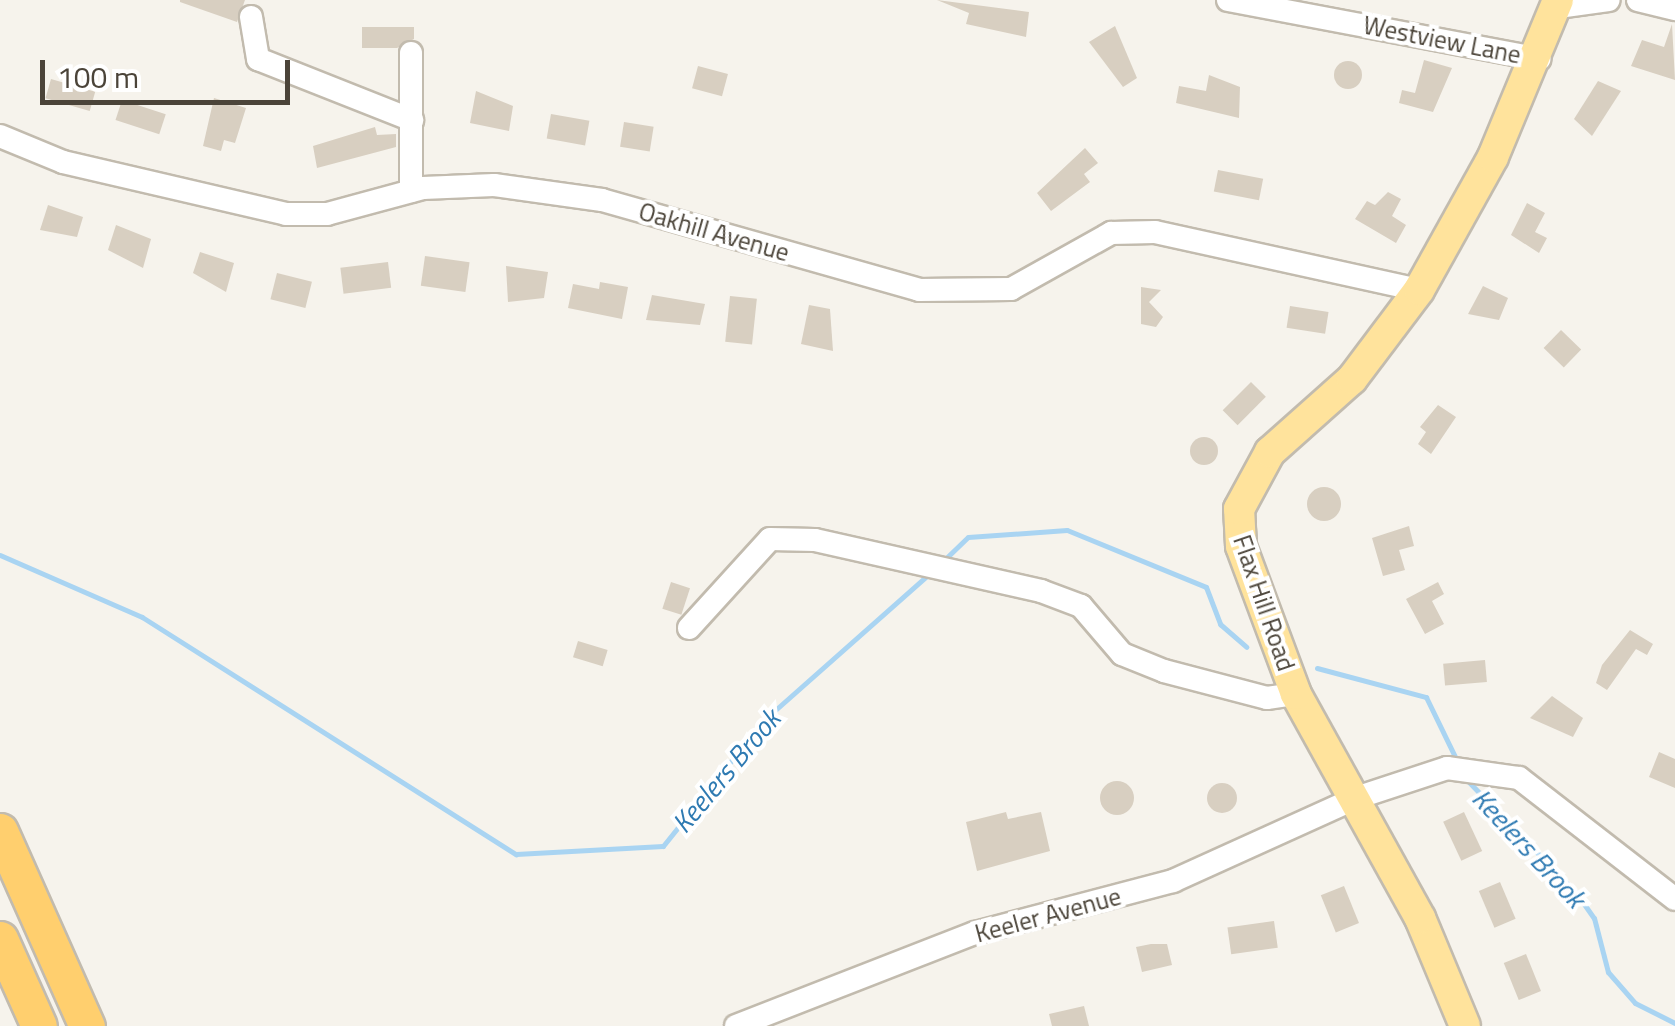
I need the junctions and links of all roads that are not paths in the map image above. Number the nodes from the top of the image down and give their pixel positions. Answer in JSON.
{"nodes":[{"id":1,"x":1228,"y":0,"type":"edge"},
{"id":2,"x":1609,"y":0,"type":"edge"},
{"id":3,"x":1638,"y":0,"type":"edge"},
{"id":4,"x":1558,"y":4,"type":"edge"},
{"id":5,"x":1675,"y":8,"type":"edge"},
{"id":6,"x":251,"y":17,"type":"dead end"},
{"id":7,"x":411,"y":53,"type":"dead end"},
{"id":8,"x":1539,"y":59,"type":"junction"},
{"id":9,"x":412,"y":120,"type":"junction"},
{"id":10,"x":0,"y":136,"type":"edge"},
{"id":11,"x":411,"y":191,"type":"junction"},
{"id":12,"x":1419,"y":290,"type":"junction"},
{"id":13,"x":689,"y":628,"type":"dead end"},
{"id":14,"x":1296,"y":694,"type":"junction"},
{"id":15,"x":1356,"y":798,"type":"junction"},
{"id":16,"x":0,"y":831,"type":"edge"},
{"id":17,"x":1675,"y":899,"type":"edge"},
{"id":18,"x":0,"y":938,"type":"edge"},
{"id":19,"x":39,"y":1026,"type":"edge"},
{"id":20,"x":87,"y":1026,"type":"edge"},
{"id":21,"x":736,"y":1026,"type":"edge"},
{"id":22,"x":1465,"y":1026,"type":"edge"}],
"edges":[{"from":1,"to":8,"type":"street","name":"Westview Lane"},
{"from":2,"to":4,"type":"street"},
{"from":3,"to":5,"type":"street"},
{"from":4,"to":8,"type":"main road","name":"Flax Hill Road"},
{"from":6,"to":9,"type":"street"},
{"from":7,"to":9,"type":"street"},
{"from":8,"to":12,"type":"main road","name":"Flax Hill Road"},
{"from":9,"to":11,"type":"street"},
{"from":10,"to":11,"type":"street","name":"Oakhill Avenue"},
{"from":11,"to":12,"type":"street","name":"Oakhill Avenue"},
{"from":12,"to":14,"type":"main road","name":"Flax Hill Road"},
{"from":13,"to":14,"type":"street"},
{"from":14,"to":15,"type":"main road","name":"Flax Hill Road"},
{"from":15,"to":17,"type":"street","name":"Keeler Avenue"},
{"from":15,"to":21,"type":"street","name":"Keeler Avenue"},
{"from":15,"to":22,"type":"main road","name":"Flax Hill Road"},
{"from":16,"to":20,"type":"highway"},
{"from":18,"to":19,"type":"highway"}]}
